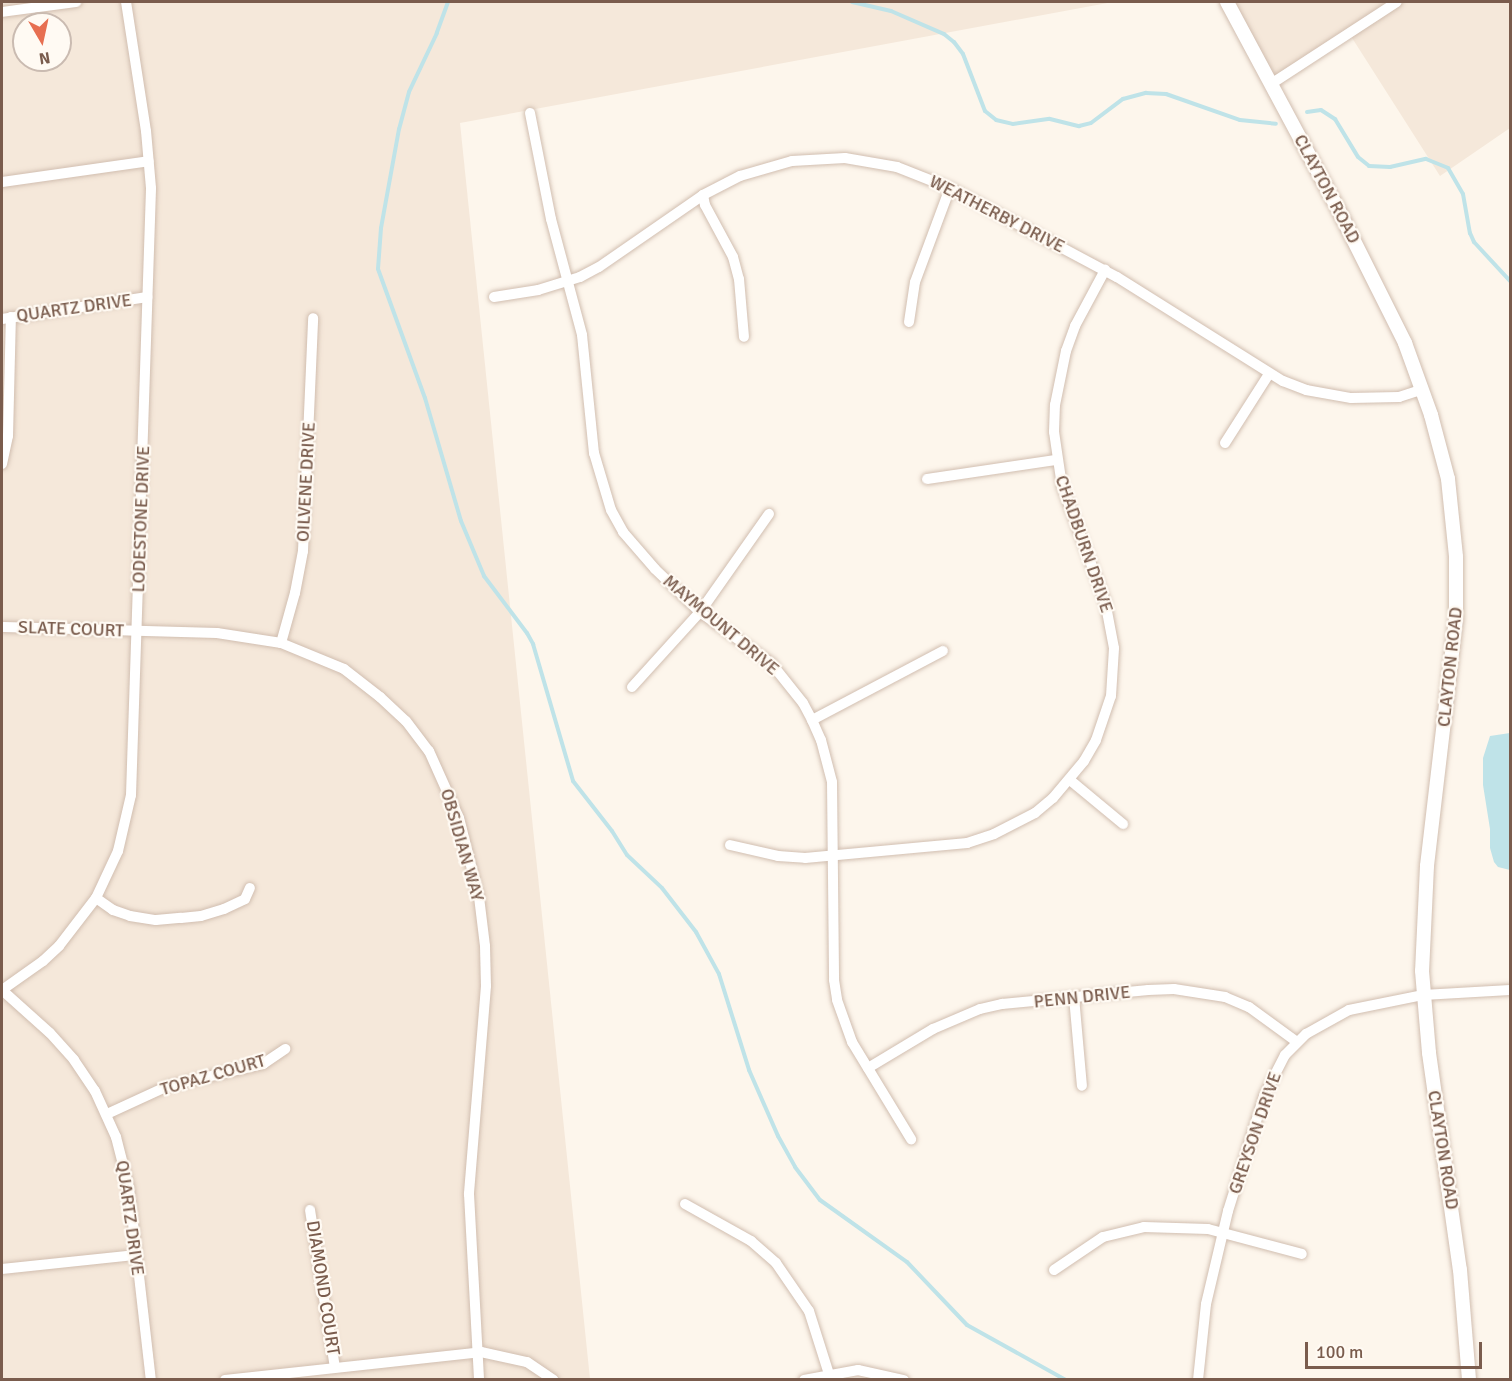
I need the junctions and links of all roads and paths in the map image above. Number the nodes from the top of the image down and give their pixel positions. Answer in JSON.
{"nodes":[{"id":1,"x":76,"y":2,"type":"edge"},
{"id":2,"x":126,"y":2,"type":"edge"},
{"id":3,"x":1227,"y":2,"type":"edge"},
{"id":4,"x":1397,"y":2,"type":"edge"},
{"id":5,"x":2,"y":12,"type":"edge"},
{"id":6,"x":1271,"y":84,"type":"junction"},
{"id":7,"x":530,"y":113,"type":"dead end"},
{"id":8,"x":149,"y":162,"type":"junction"},
{"id":9,"x":2,"y":182,"type":"edge"},
{"id":10,"x":950,"y":188,"type":"junction"},
{"id":11,"x":703,"y":195,"type":"junction"},
{"id":12,"x":1105,"y":270,"type":"junction"},
{"id":13,"x":566,"y":282,"type":"junction"},
{"id":14,"x":147,"y":297,"type":"junction"},
{"id":15,"x":494,"y":297,"type":"dead end"},
{"id":16,"x":6,"y":318,"type":"edge"},
{"id":17,"x":313,"y":318,"type":"dead end"},
{"id":18,"x":909,"y":322,"type":"dead end"},
{"id":19,"x":744,"y":337,"type":"dead end"},
{"id":20,"x":1269,"y":374,"type":"junction"},
{"id":21,"x":1423,"y":390,"type":"junction"},
{"id":22,"x":1225,"y":443,"type":"dead end"},
{"id":23,"x":1056,"y":460,"type":"junction"},
{"id":24,"x":2,"y":464,"type":"edge"},
{"id":25,"x":927,"y":479,"type":"dead end"},
{"id":26,"x":768,"y":514,"type":"dead end"},
{"id":27,"x":700,"y":612,"type":"junction"},
{"id":28,"x":4,"y":627,"type":"dead end"},
{"id":29,"x":138,"y":631,"type":"junction"},
{"id":30,"x":281,"y":643,"type":"junction"},
{"id":31,"x":943,"y":651,"type":"dead end"},
{"id":32,"x":632,"y":687,"type":"dead end"},
{"id":33,"x":812,"y":720,"type":"junction"},
{"id":34,"x":1070,"y":780,"type":"junction"},
{"id":35,"x":1123,"y":824,"type":"dead end"},
{"id":36,"x":730,"y":845,"type":"dead end"},
{"id":37,"x":833,"y":856,"type":"junction"},
{"id":38,"x":250,"y":888,"type":"dead end"},
{"id":39,"x":96,"y":898,"type":"junction"},
{"id":40,"x":2,"y":990,"type":"edge"},
{"id":41,"x":1510,"y":990,"type":"edge"},
{"id":42,"x":1423,"y":995,"type":"junction"},
{"id":43,"x":1074,"y":997,"type":"junction"},
{"id":44,"x":1297,"y":1042,"type":"junction"},
{"id":45,"x":285,"y":1049,"type":"dead end"},
{"id":46,"x":868,"y":1068,"type":"junction"},
{"id":47,"x":1082,"y":1086,"type":"dead end"},
{"id":48,"x":107,"y":1114,"type":"junction"},
{"id":49,"x":911,"y":1139,"type":"dead end"},
{"id":50,"x":685,"y":1204,"type":"dead end"},
{"id":51,"x":310,"y":1210,"type":"dead end"},
{"id":52,"x":1222,"y":1233,"type":"junction"},
{"id":53,"x":1302,"y":1254,"type":"dead end"},
{"id":54,"x":136,"y":1256,"type":"junction"},
{"id":55,"x":2,"y":1269,"type":"edge"},
{"id":56,"x":1054,"y":1270,"type":"dead end"},
{"id":57,"x":477,"y":1353,"type":"junction"},
{"id":58,"x":335,"y":1367,"type":"junction"},
{"id":59,"x":829,"y":1374,"type":"junction"},
{"id":60,"x":150,"y":1380,"type":"edge"},
{"id":61,"x":225,"y":1380,"type":"edge"},
{"id":62,"x":479,"y":1380,"type":"edge"},
{"id":63,"x":554,"y":1380,"type":"edge"},
{"id":64,"x":804,"y":1380,"type":"edge"},
{"id":65,"x":904,"y":1380,"type":"edge"},
{"id":66,"x":1198,"y":1380,"type":"edge"},
{"id":67,"x":1468,"y":1380,"type":"edge"}],
"edges":[{"from":1,"to":5,"type":"street"},
{"from":2,"to":8,"type":"street","name":"LODESTONE DRIVE"},
{"from":3,"to":6,"type":"street","name":"CLAYTON ROAD"},
{"from":4,"to":6,"type":"street"},
{"from":6,"to":21,"type":"street","name":"CLAYTON ROAD"},
{"from":7,"to":13,"type":"street"},
{"from":8,"to":9,"type":"street"},
{"from":8,"to":14,"type":"street","name":"LODESTONE DRIVE"},
{"from":10,"to":11,"type":"street","name":"WEATHERBY DRIVE"},
{"from":10,"to":12,"type":"street","name":"WEATHERBY DRIVE"},
{"from":10,"to":18,"type":"street"},
{"from":11,"to":13,"type":"street","name":"WEATHERBY DRIVE"},
{"from":11,"to":19,"type":"street"},
{"from":12,"to":20,"type":"street","name":"WEATHERBY DRIVE"},
{"from":12,"to":23,"type":"street","name":"CHADBURN DRIVE"},
{"from":13,"to":15,"type":"street","name":"WEATHERBY DRIVE"},
{"from":13,"to":27,"type":"street","name":"MAYMOUNT DRIVE"},
{"from":14,"to":16,"type":"street","name":"QUARTZ DRIVE"},
{"from":14,"to":29,"type":"street","name":"LODESTONE DRIVE"},
{"from":16,"to":24,"type":"street"},
{"from":17,"to":30,"type":"street","name":"OILVENE DRIVE"},
{"from":20,"to":21,"type":"street","name":"WEATHERBY DRIVE"},
{"from":20,"to":22,"type":"street"},
{"from":21,"to":42,"type":"street","name":"CLAYTON ROAD"},
{"from":23,"to":25,"type":"street"},
{"from":23,"to":34,"type":"street","name":"CHADBURN DRIVE"},
{"from":26,"to":27,"type":"street"},
{"from":27,"to":32,"type":"street"},
{"from":27,"to":33,"type":"street","name":"MAYMOUNT DRIVE"},
{"from":28,"to":29,"type":"street","name":"SLATE COURT"},
{"from":29,"to":30,"type":"street","name":"OBSIDIAN WAY"},
{"from":29,"to":39,"type":"street","name":"LODESTONE DRIVE"},
{"from":30,"to":57,"type":"street","name":"OBSIDIAN WAY"},
{"from":31,"to":33,"type":"street"},
{"from":33,"to":37,"type":"street","name":"MAYMOUNT DRIVE"},
{"from":34,"to":35,"type":"street"},
{"from":34,"to":37,"type":"street","name":"CHADBURN DRIVE"},
{"from":36,"to":37,"type":"street","name":"CHADBURN DRIVE"},
{"from":37,"to":46,"type":"street","name":"MAYMOUNT DRIVE"},
{"from":38,"to":39,"type":"street"},
{"from":39,"to":40,"type":"street","name":"LODESTONE DRIVE"},
{"from":40,"to":48,"type":"street","name":"QUARTZ DRIVE"},
{"from":41,"to":42,"type":"street","name":"GREYSON DRIVE"},
{"from":42,"to":44,"type":"street","name":"GREYSON DRIVE"},
{"from":42,"to":67,"type":"street","name":"CLAYTON ROAD"},
{"from":43,"to":44,"type":"street","name":"PENN DRIVE"},
{"from":43,"to":46,"type":"street","name":"PENN DRIVE"},
{"from":43,"to":47,"type":"street"},
{"from":44,"to":52,"type":"street","name":"GREYSON DRIVE"},
{"from":45,"to":48,"type":"street","name":"TOPAZ COURT"},
{"from":46,"to":49,"type":"street","name":"MAYMOUNT DRIVE"},
{"from":48,"to":54,"type":"street","name":"QUARTZ DRIVE"},
{"from":50,"to":59,"type":"street"},
{"from":51,"to":58,"type":"street","name":"DIAMOND COURT"},
{"from":52,"to":53,"type":"street"},
{"from":52,"to":56,"type":"street"},
{"from":52,"to":66,"type":"street","name":"GREYSON DRIVE"},
{"from":54,"to":55,"type":"street"},
{"from":54,"to":60,"type":"street","name":"QUARTZ DRIVE"},
{"from":57,"to":58,"type":"street"},
{"from":57,"to":62,"type":"street","name":"OBSIDIAN WAY"},
{"from":57,"to":63,"type":"street"},
{"from":58,"to":61,"type":"street"},
{"from":59,"to":64,"type":"street"},
{"from":59,"to":65,"type":"street"}]}
